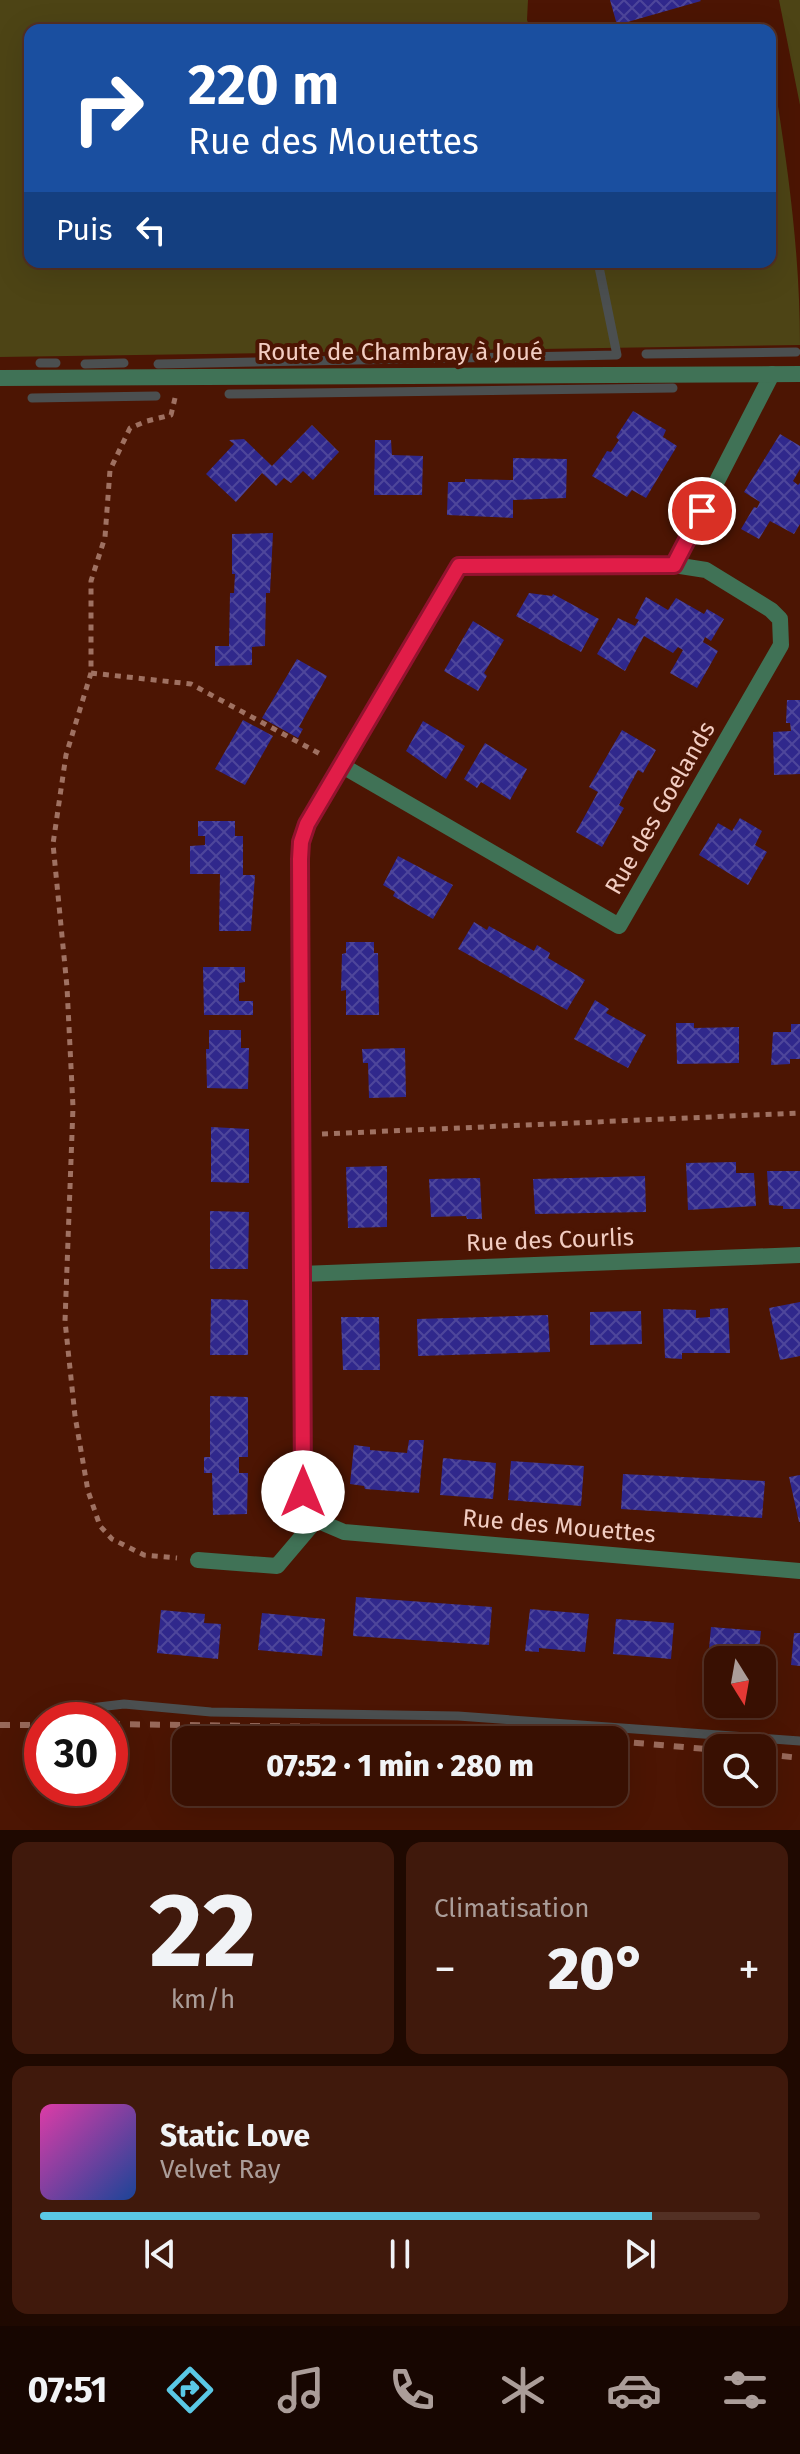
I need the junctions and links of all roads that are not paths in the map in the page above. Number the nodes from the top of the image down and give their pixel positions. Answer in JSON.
{"nodes":[{"id":1,"x":772,"y":374,"type":"junction"},
{"id":2,"x":800,"y":374,"type":"edge"},
{"id":3,"x":0,"y":378,"type":"edge"},
{"id":4,"x":674,"y":565,"type":"junction"},
{"id":5,"x":341,"y":765,"type":"junction"},
{"id":6,"x":800,"y":1255,"type":"edge"},
{"id":7,"x":301,"y":1274,"type":"junction"},
{"id":8,"x":316,"y":1520,"type":"junction"},
{"id":9,"x":198,"y":1560,"type":"road end"},
{"id":10,"x":800,"y":1571,"type":"edge"}],
"edges":[{"from":1,"to":2,"type":"street","name":"Route de Chambray à Joué"},
{"from":1,"to":3,"type":"street","name":"Route de Chambray à Joué"},
{"from":1,"to":4,"type":"street"},
{"from":4,"to":5,"type":"street"},
{"from":4,"to":5,"type":"street","name":"Rue des Goelands"},
{"from":5,"to":7,"type":"street"},
{"from":6,"to":7,"type":"street","name":"Rue des Courlis"},
{"from":7,"to":8,"type":"street"},
{"from":8,"to":9,"type":"street"},
{"from":8,"to":10,"type":"street","name":"Rue des Mouettes"}]}
